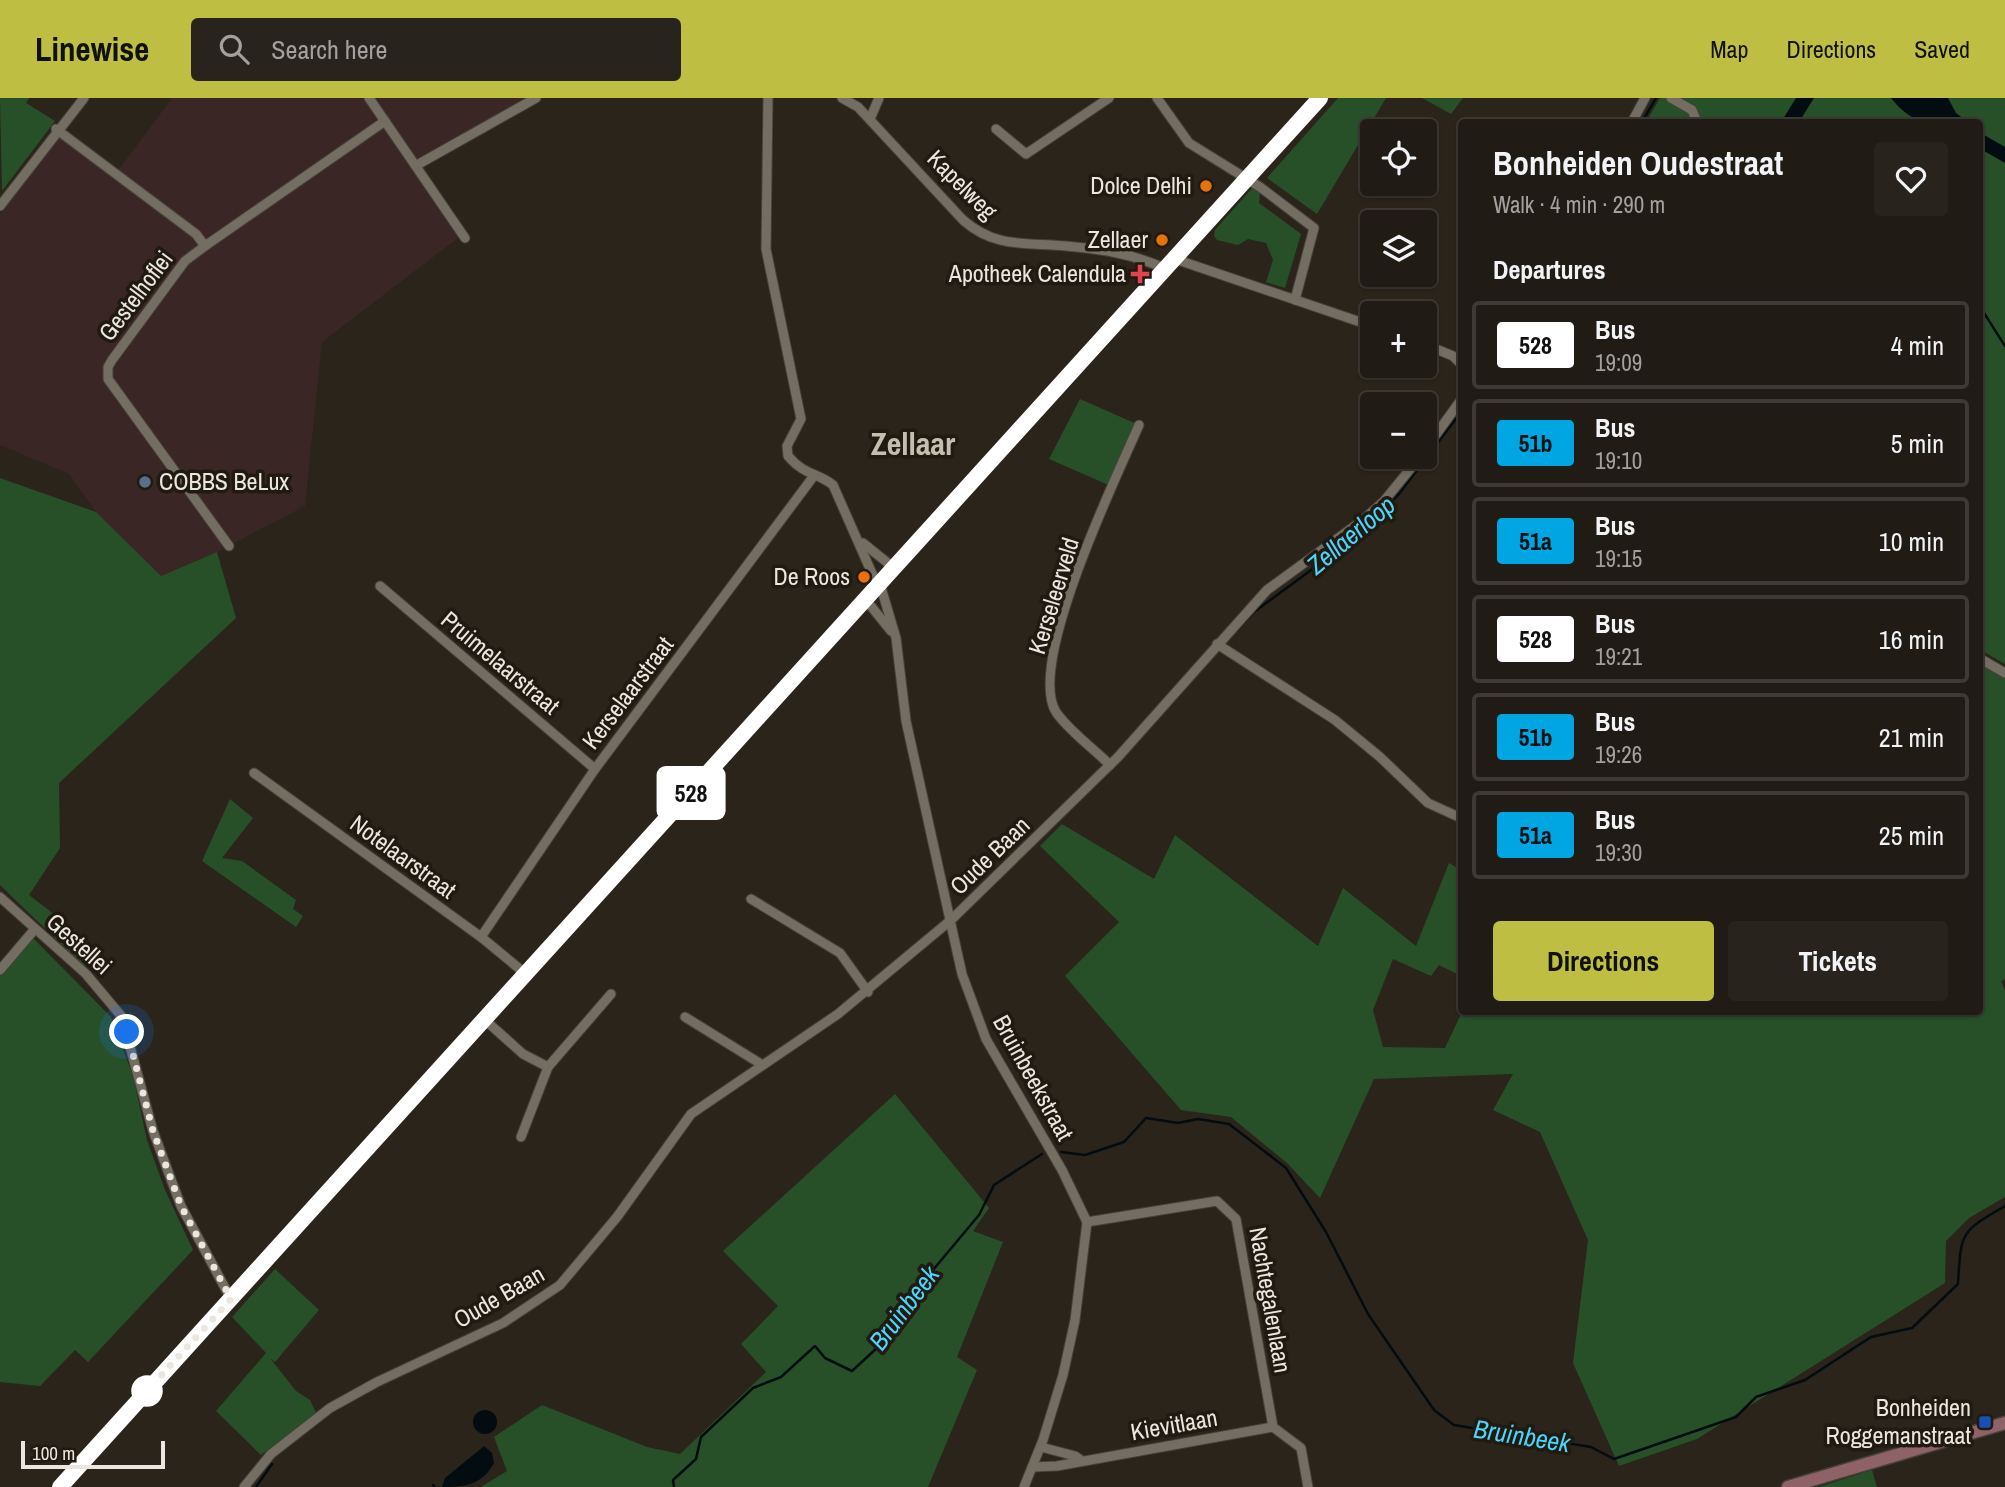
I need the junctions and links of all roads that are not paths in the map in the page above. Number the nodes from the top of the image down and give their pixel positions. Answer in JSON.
{"nodes":[{"id":1,"x":83,"y":98,"type":"edge"},
{"id":2,"x":369,"y":98,"type":"edge"},
{"id":3,"x":536,"y":98,"type":"edge"},
{"id":4,"x":768,"y":98,"type":"edge"},
{"id":5,"x":842,"y":98,"type":"edge"},
{"id":6,"x":879,"y":98,"type":"edge"},
{"id":7,"x":1109,"y":98,"type":"edge"},
{"id":8,"x":1157,"y":98,"type":"edge"},
{"id":9,"x":1320,"y":98,"type":"edge"},
{"id":10,"x":1645,"y":98,"type":"edge"},
{"id":11,"x":1671,"y":98,"type":"edge"},
{"id":12,"x":870,"y":119,"type":"junction"},
{"id":13,"x":1634,"y":119,"type":"edge"},
{"id":14,"x":1696,"y":119,"type":"edge"},
{"id":15,"x":385,"y":121,"type":"junction"},
{"id":16,"x":56,"y":129,"type":"junction"},
{"id":17,"x":996,"y":129,"type":"dead end"},
{"id":18,"x":417,"y":166,"type":"junction"},
{"id":19,"x":1246,"y":180,"type":"junction"},
{"id":20,"x":0,"y":205,"type":"edge"},
{"id":21,"x":465,"y":238,"type":"dead end"},
{"id":22,"x":205,"y":246,"type":"junction"},
{"id":23,"x":1171,"y":264,"type":"junction"},
{"id":24,"x":1295,"y":300,"type":"junction"},
{"id":25,"x":1360,"y":322,"type":"edge"},
{"id":26,"x":1437,"y":349,"type":"edge"},
{"id":27,"x":1458,"y":361,"type":"edge"},
{"id":28,"x":1458,"y":404,"type":"edge"},
{"id":29,"x":1139,"y":425,"type":"dead end"},
{"id":30,"x":1437,"y":433,"type":"edge"},
{"id":31,"x":1410,"y":469,"type":"edge"},
{"id":32,"x":813,"y":477,"type":"junction"},
{"id":33,"x":860,"y":540,"type":"junction"},
{"id":34,"x":229,"y":546,"type":"dead end"},
{"id":35,"x":894,"y":568,"type":"junction"},
{"id":36,"x":380,"y":586,"type":"dead end"},
{"id":37,"x":879,"y":586,"type":"junction"},
{"id":38,"x":866,"y":600,"type":"junction"},
{"id":39,"x":896,"y":638,"type":"junction"},
{"id":40,"x":1217,"y":645,"type":"junction"},
{"id":41,"x":1983,"y":663,"type":"edge"},
{"id":42,"x":2005,"y":673,"type":"edge"},
{"id":43,"x":1110,"y":765,"type":"junction"},
{"id":44,"x":595,"y":769,"type":"junction"},
{"id":45,"x":254,"y":772,"type":"dead end"},
{"id":46,"x":1458,"y":817,"type":"edge"},
{"id":47,"x":0,"y":897,"type":"edge"},
{"id":48,"x":751,"y":899,"type":"dead end"},
{"id":49,"x":951,"y":920,"type":"junction"},
{"id":50,"x":34,"y":930,"type":"junction"},
{"id":51,"x":481,"y":937,"type":"junction"},
{"id":52,"x":0,"y":970,"type":"edge"},
{"id":53,"x":527,"y":975,"type":"junction"},
{"id":54,"x":868,"y":992,"type":"junction"},
{"id":55,"x":611,"y":994,"type":"dead end"},
{"id":56,"x":685,"y":1017,"type":"dead end"},
{"id":57,"x":485,"y":1020,"type":"junction"},
{"id":58,"x":761,"y":1064,"type":"junction"},
{"id":59,"x":548,"y":1067,"type":"junction"},
{"id":60,"x":521,"y":1137,"type":"dead end"},
{"id":61,"x":1087,"y":1222,"type":"junction"},
{"id":62,"x":231,"y":1299,"type":"junction"},
{"id":63,"x":2005,"y":1423,"type":"edge"},
{"id":64,"x":1273,"y":1427,"type":"junction"},
{"id":65,"x":1041,"y":1447,"type":"junction"},
{"id":66,"x":1082,"y":1461,"type":"junction"},
{"id":67,"x":1033,"y":1467,"type":"junction"},
{"id":68,"x":61,"y":1487,"type":"edge"},
{"id":69,"x":244,"y":1487,"type":"edge"},
{"id":70,"x":1024,"y":1487,"type":"edge"},
{"id":71,"x":1308,"y":1487,"type":"edge"},
{"id":72,"x":1788,"y":1487,"type":"edge"}],
"edges":[{"from":1,"to":16,"type":"street"},
{"from":2,"to":15,"type":"street"},
{"from":3,"to":18,"type":"street"},
{"from":4,"to":32,"type":"street","name":"Bruinbeekstraat"},
{"from":5,"to":12,"type":"street","name":"Kapelweg"},
{"from":6,"to":12,"type":"street"},
{"from":7,"to":17,"type":"street"},
{"from":8,"to":19,"type":"street"},
{"from":9,"to":19,"type":"main road"},
{"from":10,"to":13,"type":"street"},
{"from":11,"to":14,"type":"street"},
{"from":12,"to":23,"type":"street","name":"Kapelweg"},
{"from":15,"to":18,"type":"street"},
{"from":15,"to":22,"type":"street"},
{"from":16,"to":20,"type":"street"},
{"from":16,"to":22,"type":"street"},
{"from":18,"to":21,"type":"street"},
{"from":19,"to":23,"type":"main road"},
{"from":19,"to":24,"type":"street"},
{"from":22,"to":34,"type":"street","name":"Gestelhoflei"},
{"from":23,"to":24,"type":"street","name":"Kapelweg"},
{"from":23,"to":35,"type":"main road"},
{"from":24,"to":25,"type":"street","name":"Kapelweg"},
{"from":26,"to":27,"type":"street"},
{"from":28,"to":30,"type":"street"},
{"from":29,"to":43,"type":"street","name":"Kerseleerveld"},
{"from":31,"to":40,"type":"street","name":"Oude Baan"},
{"from":32,"to":33,"type":"street","name":"Bruinbeekstraat"},
{"from":32,"to":44,"type":"street","name":"Kerselaarstraat"},
{"from":33,"to":35,"type":"street"},
{"from":33,"to":37,"type":"street","name":"Bruinbeekstraat"},
{"from":35,"to":37,"type":"main road"},
{"from":36,"to":44,"type":"street","name":"Pruimelaarstraat"},
{"from":37,"to":38,"type":"main road"},
{"from":37,"to":39,"type":"street","name":"Bruinbeekstraat"},
{"from":38,"to":39,"type":"street","name":"Bruinbeekstraat"},
{"from":38,"to":53,"type":"main road"},
{"from":39,"to":49,"type":"street","name":"Bruinbeekstraat"},
{"from":40,"to":43,"type":"street","name":"Oude Baan"},
{"from":40,"to":46,"type":"street"},
{"from":41,"to":42,"type":"street"},
{"from":43,"to":49,"type":"street","name":"Oude Baan"},
{"from":44,"to":51,"type":"street","name":"Kerselaarstraat"},
{"from":45,"to":51,"type":"street","name":"Notelaarstraat"},
{"from":47,"to":50,"type":"street","name":"Gestellei"},
{"from":48,"to":54,"type":"street"},
{"from":49,"to":54,"type":"street","name":"Oude Baan"},
{"from":49,"to":61,"type":"street","name":"Bruinbeekstraat"},
{"from":50,"to":52,"type":"street"},
{"from":50,"to":62,"type":"street","name":"Gestellei"},
{"from":51,"to":53,"type":"street","name":"Notelaarstraat"},
{"from":53,"to":57,"type":"main road"},
{"from":54,"to":58,"type":"street","name":"Oude Baan"},
{"from":55,"to":59,"type":"street"},
{"from":56,"to":58,"type":"street"},
{"from":57,"to":59,"type":"street"},
{"from":57,"to":62,"type":"main road"},
{"from":58,"to":69,"type":"street","name":"Oude Baan"},
{"from":59,"to":60,"type":"street"},
{"from":61,"to":64,"type":"street","name":"Nachtegalenlaan"},
{"from":61,"to":65,"type":"street"},
{"from":62,"to":68,"type":"main road"},
{"from":63,"to":72,"type":"main road"},
{"from":64,"to":66,"type":"street","name":"Kievitlaan"},
{"from":64,"to":71,"type":"street"},
{"from":65,"to":66,"type":"street","name":"Kievitlaan"},
{"from":65,"to":67,"type":"street"},
{"from":66,"to":67,"type":"street","name":"Kievitlaan"},
{"from":67,"to":70,"type":"street"}]}
